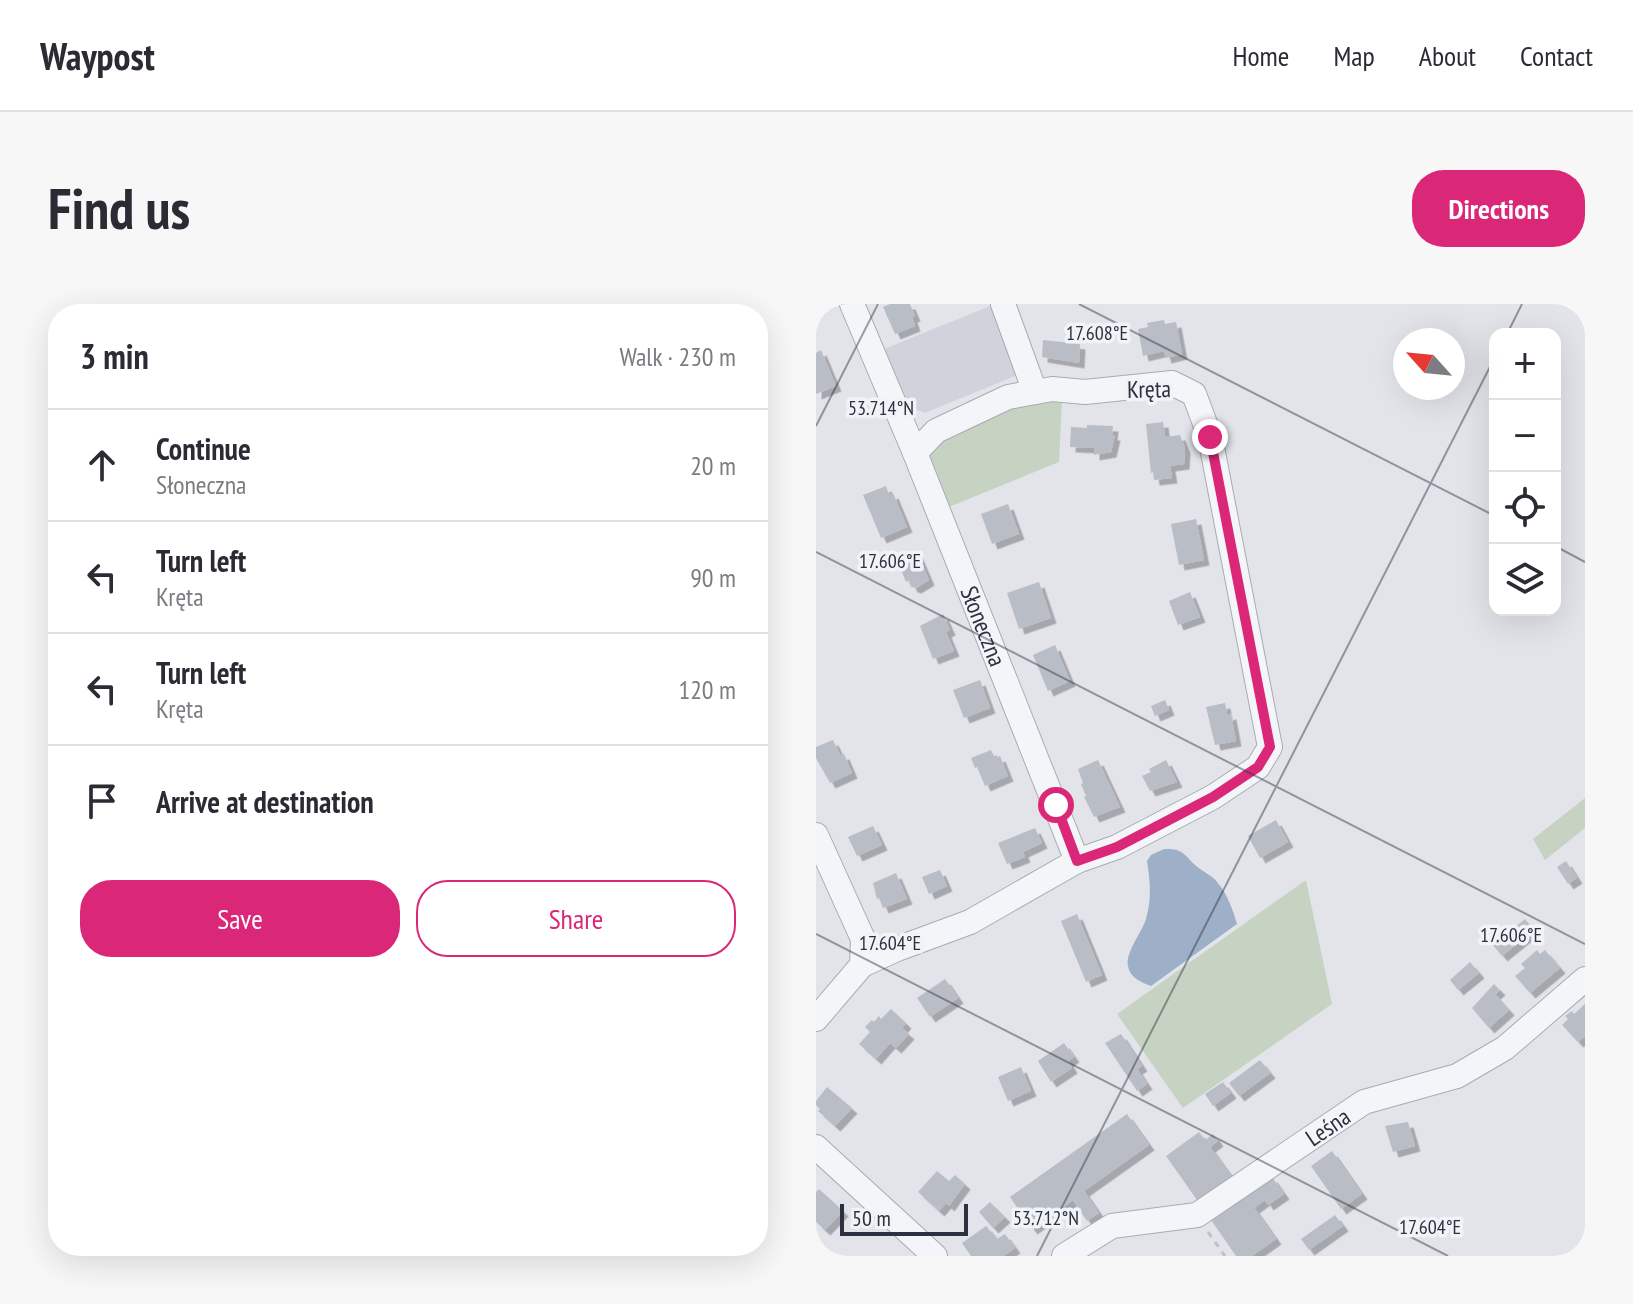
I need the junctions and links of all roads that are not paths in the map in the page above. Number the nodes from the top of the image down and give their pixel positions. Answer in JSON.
{"nodes":[{"id":1,"x":852,"y":304,"type":"edge"},
{"id":2,"x":1003,"y":304,"type":"edge"},
{"id":3,"x":1035,"y":392,"type":"junction"},
{"id":4,"x":915,"y":453,"type":"junction"},
{"id":5,"x":816,"y":835,"type":"edge"},
{"id":6,"x":1077,"y":861,"type":"junction"},
{"id":7,"x":862,"y":965,"type":"junction"},
{"id":8,"x":1585,"y":979,"type":"edge"},
{"id":9,"x":816,"y":1019,"type":"edge"},
{"id":10,"x":816,"y":1147,"type":"edge"},
{"id":11,"x":935,"y":1256,"type":"edge"},
{"id":12,"x":1064,"y":1256,"type":"edge"}],
"edges":[{"from":1,"to":4,"type":"street","name":"Słoneczna"},
{"from":2,"to":3,"type":"street"},
{"from":3,"to":4,"type":"street","name":"Kręta"},
{"from":3,"to":6,"type":"street","name":"Kręta"},
{"from":4,"to":6,"type":"street","name":"Słoneczna"},
{"from":5,"to":7,"type":"street"},
{"from":6,"to":7,"type":"street","name":"Kręta"},
{"from":7,"to":9,"type":"street"},
{"from":8,"to":12,"type":"street","name":"Leśna"},
{"from":10,"to":11,"type":"street"}]}
